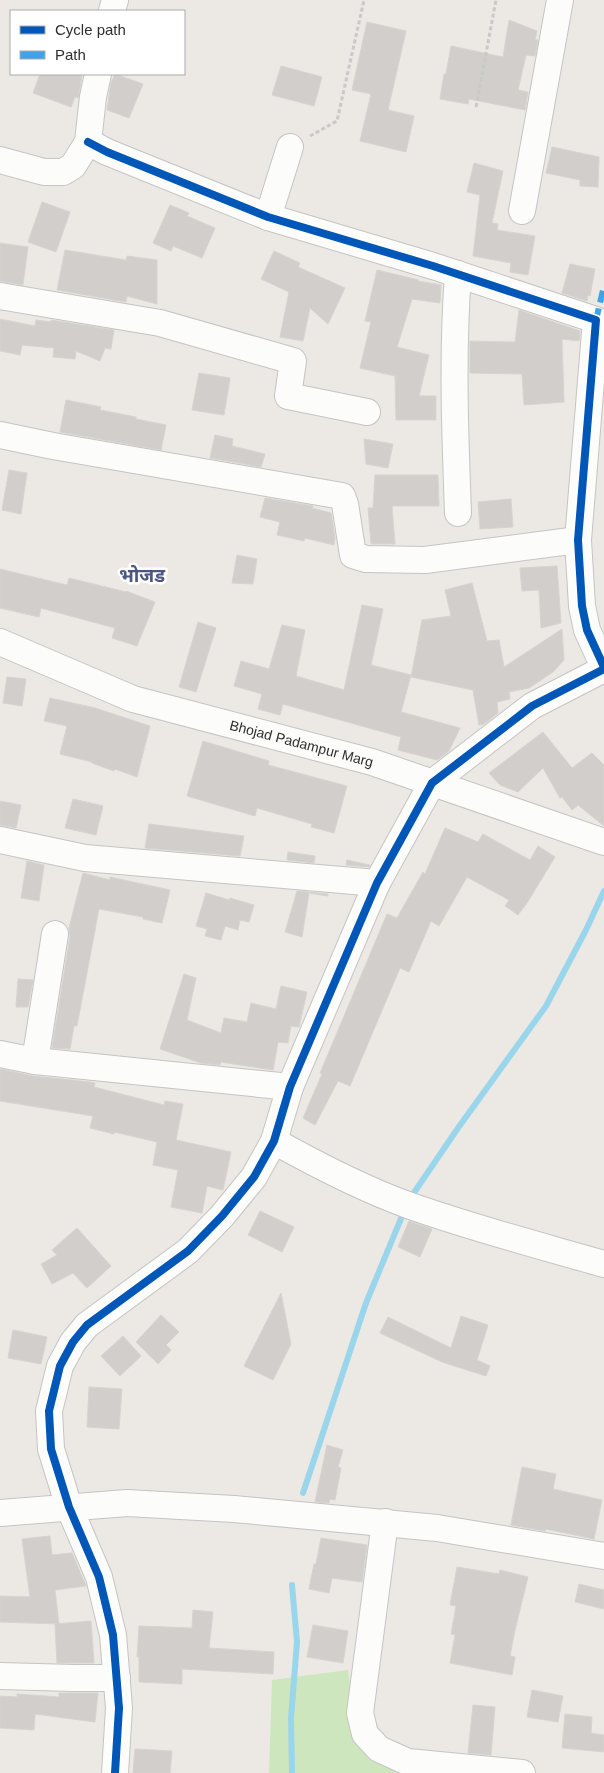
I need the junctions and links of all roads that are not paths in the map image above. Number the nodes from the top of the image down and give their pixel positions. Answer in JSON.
{"nodes":[{"id":1,"x":560,"y":0,"type":"edge"},
{"id":2,"x":98,"y":75,"type":"edge"},
{"id":3,"x":88,"y":142,"type":"junction"},
{"id":4,"x":290,"y":147,"type":"road end"},
{"id":5,"x":0,"y":160,"type":"edge"},
{"id":6,"x":522,"y":212,"type":"dead end"},
{"id":7,"x":268,"y":217,"type":"junction"},
{"id":8,"x":458,"y":274,"type":"junction"},
{"id":9,"x":0,"y":296,"type":"edge"},
{"id":10,"x":367,"y":412,"type":"dead end"},
{"id":11,"x":0,"y":435,"type":"edge"},
{"id":12,"x":458,"y":513,"type":"dead end"},
{"id":13,"x":578,"y":540,"type":"junction"},
{"id":14,"x":0,"y":642,"type":"edge"},
{"id":15,"x":604,"y":668,"type":"edge"},
{"id":16,"x":432,"y":783,"type":"junction"},
{"id":17,"x":0,"y":840,"type":"edge"},
{"id":18,"x":604,"y":842,"type":"edge"},
{"id":19,"x":376,"y":883,"type":"junction"},
{"id":20,"x":55,"y":934,"type":"dead end"},
{"id":21,"x":0,"y":1054,"type":"edge"},
{"id":22,"x":35,"y":1061,"type":"junction"},
{"id":23,"x":290,"y":1087,"type":"junction"},
{"id":24,"x":274,"y":1141,"type":"junction"},
{"id":25,"x":604,"y":1264,"type":"edge"},
{"id":26,"x":69,"y":1507,"type":"junction"},
{"id":27,"x":0,"y":1514,"type":"edge"},
{"id":28,"x":385,"y":1522,"type":"junction"},
{"id":29,"x":604,"y":1556,"type":"edge"},
{"id":30,"x":0,"y":1676,"type":"edge"},
{"id":31,"x":117,"y":1678,"type":"junction"},
{"id":32,"x":115,"y":1773,"type":"edge"},
{"id":33,"x":522,"y":1773,"type":"edge"}],
"edges":[{"from":1,"to":6,"type":"street"},
{"from":2,"to":3,"type":"street"},
{"from":3,"to":5,"type":"street"},
{"from":3,"to":7,"type":"street"},
{"from":4,"to":7,"type":"street"},
{"from":7,"to":8,"type":"street"},
{"from":8,"to":12,"type":"street"},
{"from":8,"to":13,"type":"street"},
{"from":9,"to":10,"type":"street"},
{"from":11,"to":13,"type":"street"},
{"from":13,"to":15,"type":"street"},
{"from":14,"to":16,"type":"street","name":"Bhojad Padampur Marg"},
{"from":15,"to":16,"type":"street"},
{"from":16,"to":18,"type":"street","name":"Bhojad Padampur Marg"},
{"from":16,"to":19,"type":"street"},
{"from":17,"to":19,"type":"street"},
{"from":19,"to":23,"type":"street"},
{"from":20,"to":22,"type":"street"},
{"from":21,"to":22,"type":"street"},
{"from":22,"to":23,"type":"street"},
{"from":23,"to":24,"type":"street"},
{"from":24,"to":25,"type":"street"},
{"from":24,"to":26,"type":"street"},
{"from":26,"to":27,"type":"street"},
{"from":26,"to":28,"type":"street"},
{"from":26,"to":31,"type":"street"},
{"from":28,"to":29,"type":"street"},
{"from":28,"to":33,"type":"street"},
{"from":30,"to":31,"type":"street"},
{"from":31,"to":32,"type":"street"}]}
